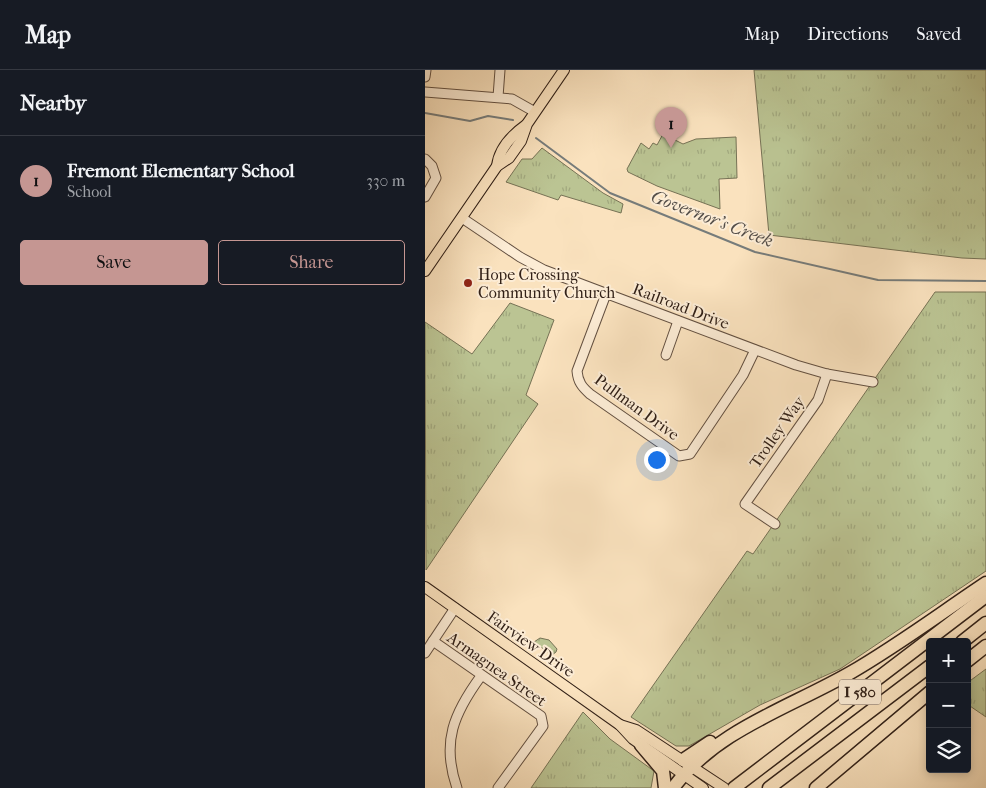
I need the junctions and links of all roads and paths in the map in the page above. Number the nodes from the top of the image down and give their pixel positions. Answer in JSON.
{"nodes":[{"id":1,"x":426,"y":70,"type":"edge"},
{"id":2,"x":500,"y":70,"type":"edge"},
{"id":3,"x":564,"y":70,"type":"edge"},
{"id":4,"x":425,"y":77,"type":"edge"},
{"id":5,"x":425,"y":92,"type":"edge"},
{"id":6,"x":498,"y":98,"type":"junction"},
{"id":7,"x":535,"y":112,"type":"junction"},
{"id":8,"x":425,"y":159,"type":"edge"},
{"id":9,"x":425,"y":197,"type":"edge"},
{"id":10,"x":462,"y":218,"type":"junction"},
{"id":11,"x":425,"y":271,"type":"edge"},
{"id":12,"x":605,"y":294,"type":"junction"},
{"id":13,"x":678,"y":321,"type":"junction"},
{"id":14,"x":755,"y":350,"type":"junction"},
{"id":15,"x":666,"y":355,"type":"dead end"},
{"id":16,"x":827,"y":374,"type":"junction"},
{"id":17,"x":873,"y":382,"type":"dead end"},
{"id":18,"x":775,"y":524,"type":"dead end"},
{"id":19,"x":986,"y":583,"type":"edge"},
{"id":20,"x":425,"y":588,"type":"edge"},
{"id":21,"x":986,"y":596,"type":"edge"},
{"id":22,"x":455,"y":608,"type":"junction"},
{"id":23,"x":986,"y":623,"type":"edge"},
{"id":24,"x":967,"y":638,"type":"edge"},
{"id":25,"x":433,"y":641,"type":"junction"},
{"id":26,"x":986,"y":646,"type":"edge"},
{"id":27,"x":425,"y":653,"type":"edge"},
{"id":28,"x":971,"y":658,"type":"edge"},
{"id":29,"x":926,"y":669,"type":"edge"},
{"id":30,"x":481,"y":676,"type":"junction"},
{"id":31,"x":926,"y":695,"type":"edge"},
{"id":32,"x":620,"y":725,"type":"junction"},
{"id":33,"x":641,"y":745,"type":"junction"},
{"id":34,"x":688,"y":771,"type":"junction"},
{"id":35,"x":457,"y":788,"type":"edge"},
{"id":36,"x":498,"y":788,"type":"edge"},
{"id":37,"x":665,"y":788,"type":"edge"},
{"id":38,"x":673,"y":788,"type":"edge"},
{"id":39,"x":703,"y":788,"type":"edge"},
{"id":40,"x":724,"y":788,"type":"edge"},
{"id":41,"x":734,"y":788,"type":"edge"},
{"id":42,"x":769,"y":788,"type":"edge"},
{"id":43,"x":816,"y":788,"type":"edge"}],
"edges":[{"from":1,"to":4,"type":"street"},
{"from":2,"to":6,"type":"street"},
{"from":3,"to":7,"type":"main road"},
{"from":5,"to":6,"type":"street"},
{"from":6,"to":7,"type":"street"},
{"from":7,"to":10,"type":"main road"},
{"from":8,"to":9,"type":"street"},
{"from":10,"to":11,"type":"main road"},
{"from":10,"to":12,"type":"street","name":"Railroad Drive"},
{"from":12,"to":13,"type":"street","name":"Railroad Drive"},
{"from":12,"to":14,"type":"street","name":"Pullman Drive"},
{"from":13,"to":14,"type":"street","name":"Railroad Drive"},
{"from":13,"to":15,"type":"street"},
{"from":14,"to":16,"type":"street","name":"Railroad Drive"},
{"from":16,"to":17,"type":"street","name":"Railroad Drive"},
{"from":16,"to":18,"type":"street","name":"Trolley Way"},
{"from":19,"to":34,"type":"highway"},
{"from":20,"to":22,"type":"main road","name":"Fairview Drive"},
{"from":21,"to":41,"type":"highway","number":"I 580"},
{"from":22,"to":25,"type":"street"},
{"from":22,"to":32,"type":"main road","name":"Fairview Drive"},
{"from":23,"to":24,"type":"highway"},
{"from":25,"to":27,"type":"street"},
{"from":25,"to":30,"type":"street","name":"Armagnea Street"},
{"from":26,"to":28,"type":"highway"},
{"from":29,"to":42,"type":"highway","number":"I 580"},
{"from":30,"to":35,"type":"street"},
{"from":30,"to":36,"type":"street","name":"Armagnea Street"},
{"from":31,"to":43,"type":"highway"},
{"from":32,"to":33,"type":"main road","name":"Fairview Drive"},
{"from":32,"to":34,"type":"main road","name":"Fairview Drive"},
{"from":33,"to":34,"type":"main road","name":"Fairview Drive"},
{"from":33,"to":37,"type":"highway"},
{"from":34,"to":38,"type":"highway"},
{"from":34,"to":39,"type":"main road","name":"Fairview Drive"},
{"from":34,"to":40,"type":"main road","name":"Fairview Drive"}]}
